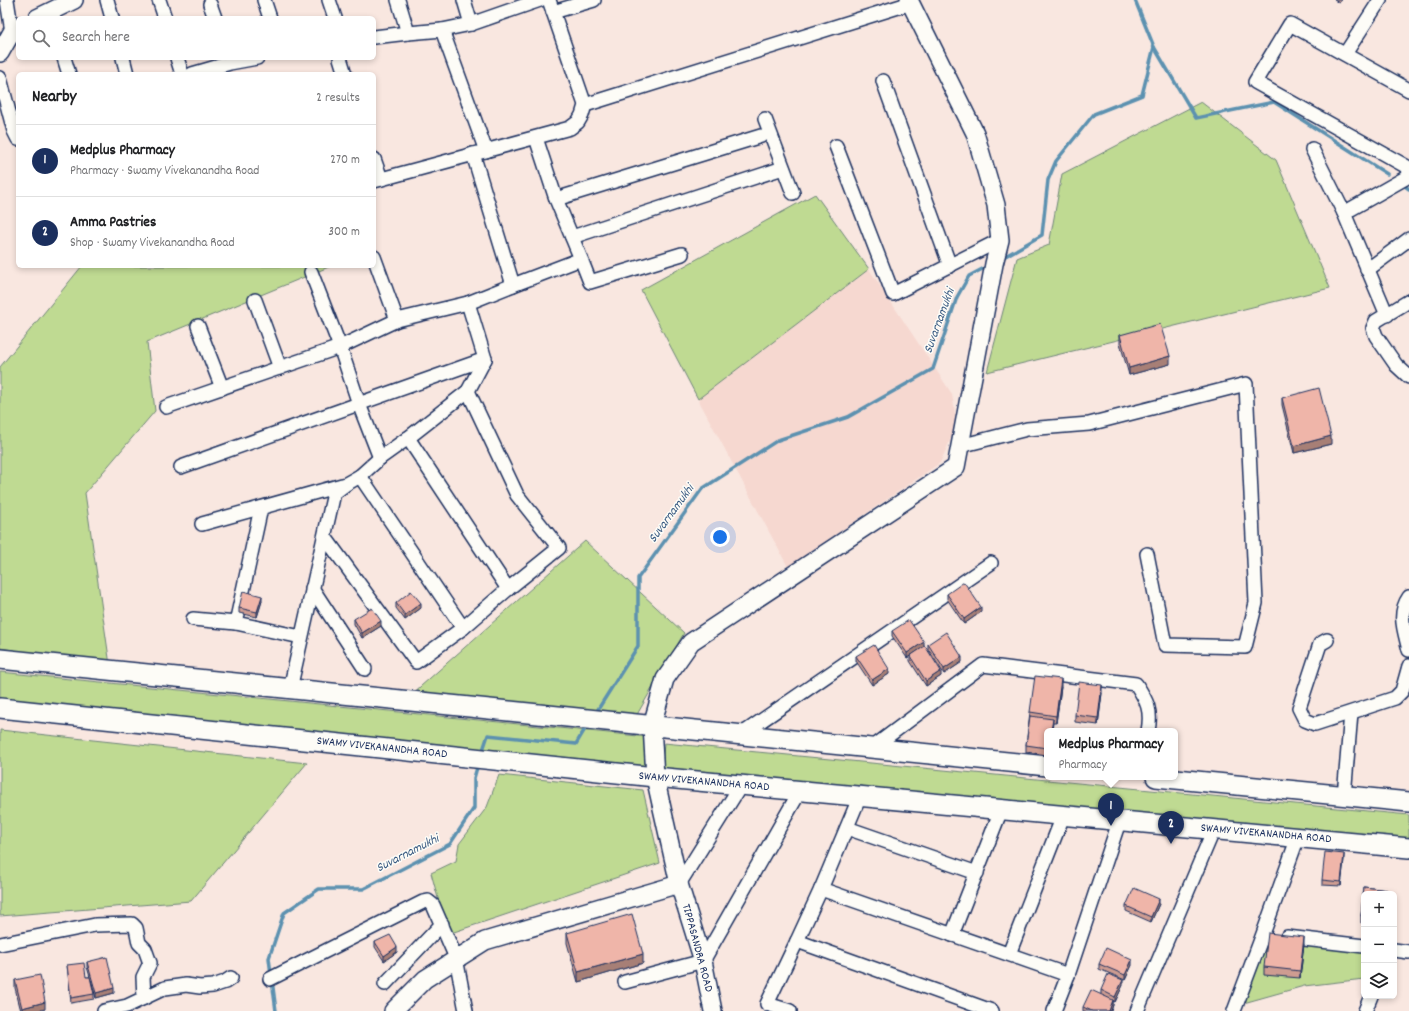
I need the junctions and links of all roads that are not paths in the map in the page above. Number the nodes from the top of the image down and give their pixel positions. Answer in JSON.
{"nodes":[{"id":1,"x":7,"y":0,"type":"edge"},
{"id":2,"x":74,"y":0,"type":"edge"},
{"id":3,"x":107,"y":0,"type":"edge"},
{"id":4,"x":159,"y":0,"type":"edge"},
{"id":5,"x":264,"y":0,"type":"edge"},
{"id":6,"x":329,"y":0,"type":"edge"},
{"id":7,"x":398,"y":0,"type":"edge"},
{"id":8,"x":464,"y":0,"type":"edge"},
{"id":9,"x":540,"y":0,"type":"edge"},
{"id":10,"x":594,"y":0,"type":"edge"},
{"id":11,"x":1380,"y":0,"type":"edge"},
{"id":12,"x":910,"y":2,"type":"edge"},
{"id":13,"x":210,"y":4,"type":"dead end"},
{"id":14,"x":551,"y":6,"type":"edge"},
{"id":15,"x":46,"y":16,"type":"edge"},
{"id":16,"x":111,"y":16,"type":"edge"},
{"id":17,"x":164,"y":16,"type":"edge"},
{"id":18,"x":214,"y":16,"type":"edge"},
{"id":19,"x":269,"y":16,"type":"edge"},
{"id":20,"x":334,"y":16,"type":"edge"},
{"id":21,"x":471,"y":24,"type":"junction"},
{"id":22,"x":15,"y":30,"type":"edge"},
{"id":23,"x":442,"y":30,"type":"junction"},
{"id":24,"x":408,"y":32,"type":"junction"},
{"id":25,"x":376,"y":37,"type":"edge"},
{"id":26,"x":0,"y":53,"type":"edge"},
{"id":27,"x":1345,"y":54,"type":"junction"},
{"id":28,"x":65,"y":60,"type":"edge"},
{"id":29,"x":124,"y":60,"type":"edge"},
{"id":30,"x":178,"y":60,"type":"edge"},
{"id":31,"x":341,"y":60,"type":"edge"},
{"id":32,"x":229,"y":61,"type":"edge"},
{"id":33,"x":68,"y":72,"type":"edge"},
{"id":34,"x":127,"y":72,"type":"edge"},
{"id":35,"x":181,"y":72,"type":"edge"},
{"id":36,"x":198,"y":72,"type":"edge"},
{"id":37,"x":344,"y":72,"type":"edge"},
{"id":38,"x":0,"y":78,"type":"edge"},
{"id":39,"x":883,"y":81,"type":"dead end"},
{"id":40,"x":1409,"y":90,"type":"edge"},
{"id":41,"x":585,"y":106,"type":"junction"},
{"id":42,"x":765,"y":119,"type":"dead end"},
{"id":43,"x":16,"y":130,"type":"edge"},
{"id":44,"x":761,"y":136,"type":"dead end"},
{"id":45,"x":536,"y":138,"type":"junction"},
{"id":46,"x":836,"y":146,"type":"dead end"},
{"id":47,"x":1312,"y":149,"type":"dead end"},
{"id":48,"x":486,"y":151,"type":"junction"},
{"id":49,"x":473,"y":154,"type":"junction"},
{"id":50,"x":783,"y":168,"type":"junction"},
{"id":51,"x":1409,"y":168,"type":"edge"},
{"id":52,"x":376,"y":170,"type":"edge"},
{"id":53,"x":1409,"y":176,"type":"edge"},
{"id":54,"x":378,"y":180,"type":"edge"},
{"id":55,"x":793,"y":193,"type":"dead end"},
{"id":56,"x":556,"y":199,"type":"junction"},
{"id":57,"x":1344,"y":214,"type":"junction"},
{"id":58,"x":572,"y":236,"type":"junction"},
{"id":59,"x":1409,"y":239,"type":"edge"},
{"id":60,"x":1000,"y":241,"type":"junction"},
{"id":61,"x":682,"y":254,"type":"dead end"},
{"id":62,"x":581,"y":259,"type":"junction"},
{"id":63,"x":376,"y":262,"type":"edge"},
{"id":64,"x":950,"y":266,"type":"junction"},
{"id":65,"x":1367,"y":270,"type":"junction"},
{"id":66,"x":311,"y":272,"type":"dead end"},
{"id":67,"x":513,"y":285,"type":"junction"},
{"id":68,"x":255,"y":300,"type":"dead end"},
{"id":69,"x":1409,"y":301,"type":"edge"},
{"id":70,"x":468,"y":303,"type":"junction"},
{"id":71,"x":1387,"y":315,"type":"junction"},
{"id":72,"x":398,"y":320,"type":"junction"},
{"id":73,"x":198,"y":326,"type":"dead end"},
{"id":74,"x":340,"y":347,"type":"junction"},
{"id":75,"x":485,"y":359,"type":"junction"},
{"id":76,"x":280,"y":368,"type":"junction"},
{"id":77,"x":1409,"y":377,"type":"edge"},
{"id":78,"x":222,"y":388,"type":"junction"},
{"id":79,"x":468,"y":391,"type":"junction"},
{"id":80,"x":360,"y":404,"type":"junction"},
{"id":81,"x":166,"y":407,"type":"dead end"},
{"id":82,"x":408,"y":438,"type":"junction"},
{"id":83,"x":960,"y":446,"type":"junction"},
{"id":84,"x":380,"y":458,"type":"junction"},
{"id":85,"x":181,"y":467,"type":"dead end"},
{"id":86,"x":360,"y":476,"type":"junction"},
{"id":87,"x":346,"y":484,"type":"junction"},
{"id":88,"x":261,"y":508,"type":"junction"},
{"id":89,"x":202,"y":524,"type":"dead end"},
{"id":90,"x":325,"y":537,"type":"junction"},
{"id":91,"x":1147,"y":554,"type":"dead end"},
{"id":92,"x":991,"y":563,"type":"dead end"},
{"id":93,"x":312,"y":588,"type":"junction"},
{"id":94,"x":508,"y":588,"type":"junction"},
{"id":95,"x":1409,"y":597,"type":"edge"},
{"id":96,"x":193,"y":619,"type":"dead end"},
{"id":97,"x":236,"y":622,"type":"junction"},
{"id":98,"x":463,"y":628,"type":"junction"},
{"id":99,"x":301,"y":637,"type":"junction"},
{"id":100,"x":1327,"y":640,"type":"dead end"},
{"id":101,"x":1409,"y":650,"type":"edge"},
{"id":102,"x":0,"y":659,"type":"edge"},
{"id":103,"x":1409,"y":666,"type":"edge"},
{"id":104,"x":365,"y":669,"type":"dead end"},
{"id":105,"x":290,"y":689,"type":"junction"},
{"id":106,"x":0,"y":708,"type":"edge"},
{"id":107,"x":1351,"y":713,"type":"junction"},
{"id":108,"x":652,"y":725,"type":"junction"},
{"id":109,"x":1148,"y":728,"type":"edge"},
{"id":110,"x":742,"y":734,"type":"junction"},
{"id":111,"x":872,"y":748,"type":"junction"},
{"id":112,"x":1044,"y":766,"type":"edge"},
{"id":113,"x":655,"y":777,"type":"junction"},
{"id":114,"x":1178,"y":779,"type":"edge"},
{"id":115,"x":742,"y":785,"type":"junction"},
{"id":116,"x":800,"y":791,"type":"junction"},
{"id":117,"x":860,"y":796,"type":"junction"},
{"id":118,"x":1344,"y":796,"type":"junction"},
{"id":119,"x":1409,"y":802,"type":"edge"},
{"id":120,"x":1001,"y":810,"type":"junction"},
{"id":121,"x":1063,"y":816,"type":"junction"},
{"id":122,"x":1120,"y":822,"type":"junction"},
{"id":123,"x":846,"y":828,"type":"junction"},
{"id":124,"x":1214,"y":829,"type":"junction"},
{"id":125,"x":1298,"y":837,"type":"junction"},
{"id":126,"x":1409,"y":848,"type":"edge"},
{"id":127,"x":977,"y":873,"type":"junction"},
{"id":128,"x":679,"y":884,"type":"junction"},
{"id":129,"x":821,"y":889,"type":"junction"},
{"id":130,"x":442,"y":924,"type":"junction"},
{"id":131,"x":952,"y":934,"type":"junction"},
{"id":132,"x":1263,"y":934,"type":"junction"},
{"id":133,"x":797,"y":941,"type":"junction"},
{"id":134,"x":0,"y":944,"type":"edge"},
{"id":135,"x":1361,"y":946,"type":"edge"},
{"id":136,"x":1397,"y":950,"type":"edge"},
{"id":137,"x":1409,"y":952,"type":"edge"},
{"id":138,"x":1009,"y":954,"type":"junction"},
{"id":139,"x":456,"y":958,"type":"junction"},
{"id":140,"x":702,"y":961,"type":"junction"},
{"id":141,"x":1068,"y":975,"type":"junction"},
{"id":142,"x":231,"y":978,"type":"dead end"},
{"id":143,"x":270,"y":979,"type":"dead end"},
{"id":144,"x":625,"y":982,"type":"dead end"},
{"id":145,"x":386,"y":984,"type":"dead end"},
{"id":146,"x":144,"y":998,"type":"junction"},
{"id":147,"x":1371,"y":999,"type":"edge"},
{"id":148,"x":397,"y":1010,"type":"edge"},
{"id":149,"x":104,"y":1011,"type":"edge"},
{"id":150,"x":466,"y":1011,"type":"edge"},
{"id":151,"x":713,"y":1011,"type":"edge"},
{"id":152,"x":790,"y":1011,"type":"edge"},
{"id":153,"x":992,"y":1011,"type":"edge"},
{"id":154,"x":1054,"y":1011,"type":"edge"},
{"id":155,"x":1137,"y":1011,"type":"edge"},
{"id":156,"x":1234,"y":1011,"type":"edge"},
{"id":157,"x":1365,"y":1011,"type":"edge"}],
"edges":[{"from":1,"to":22,"type":"street"},
{"from":2,"to":15,"type":"street"},
{"from":3,"to":16,"type":"street"},
{"from":4,"to":17,"type":"street"},
{"from":5,"to":19,"type":"street"},
{"from":6,"to":20,"type":"street"},
{"from":7,"to":24,"type":"street"},
{"from":8,"to":21,"type":"street"},
{"from":9,"to":21,"type":"street"},
{"from":10,"to":14,"type":"street"},
{"from":11,"to":27,"type":"street"},
{"from":12,"to":41,"type":"street"},
{"from":12,"to":60,"type":"street"},
{"from":13,"to":18,"type":"street"},
{"from":14,"to":41,"type":"street"},
{"from":21,"to":23,"type":"street"},
{"from":22,"to":26,"type":"street"},
{"from":23,"to":24,"type":"street"},
{"from":23,"to":48,"type":"street"},
{"from":24,"to":25,"type":"street"},
{"from":27,"to":40,"type":"street"},
{"from":27,"to":51,"type":"street"},
{"from":28,"to":33,"type":"street"},
{"from":29,"to":34,"type":"street"},
{"from":30,"to":35,"type":"street"},
{"from":31,"to":37,"type":"street"},
{"from":32,"to":36,"type":"street"},
{"from":38,"to":43,"type":"street"},
{"from":39,"to":64,"type":"street"},
{"from":41,"to":45,"type":"street"},
{"from":42,"to":50,"type":"street"},
{"from":44,"to":56,"type":"street"},
{"from":45,"to":48,"type":"street"},
{"from":45,"to":56,"type":"street"},
{"from":46,"to":64,"type":"street"},
{"from":47,"to":57,"type":"street"},
{"from":48,"to":49,"type":"street"},
{"from":49,"to":54,"type":"street"},
{"from":49,"to":67,"type":"street"},
{"from":50,"to":55,"type":"street"},
{"from":50,"to":58,"type":"street"},
{"from":52,"to":54,"type":"street"},
{"from":53,"to":57,"type":"street"},
{"from":56,"to":58,"type":"street"},
{"from":57,"to":65,"type":"street"},
{"from":58,"to":62,"type":"street"},
{"from":59,"to":65,"type":"street"},
{"from":60,"to":64,"type":"street"},
{"from":60,"to":83,"type":"street","name":"TIPPASANDRA ROAD"},
{"from":61,"to":62,"type":"street"},
{"from":62,"to":67,"type":"street"},
{"from":63,"to":72,"type":"street"},
{"from":65,"to":71,"type":"street"},
{"from":66,"to":74,"type":"street"},
{"from":67,"to":70,"type":"street"},
{"from":68,"to":76,"type":"street"},
{"from":69,"to":71,"type":"street"},
{"from":70,"to":72,"type":"street"},
{"from":70,"to":75,"type":"street"},
{"from":71,"to":77,"type":"street"},
{"from":72,"to":74,"type":"street"},
{"from":73,"to":78,"type":"street"},
{"from":74,"to":76,"type":"street"},
{"from":74,"to":80,"type":"street"},
{"from":75,"to":79,"type":"street"},
{"from":75,"to":80,"type":"street"},
{"from":76,"to":78,"type":"street"},
{"from":78,"to":81,"type":"street"},
{"from":79,"to":82,"type":"street"},
{"from":79,"to":94,"type":"street"},
{"from":80,"to":84,"type":"street"},
{"from":80,"to":85,"type":"street"},
{"from":82,"to":84,"type":"street"},
{"from":82,"to":94,"type":"street"},
{"from":83,"to":91,"type":"street"},
{"from":83,"to":108,"type":"street","name":"TIPPASANDRA ROAD"},
{"from":84,"to":86,"type":"street"},
{"from":86,"to":87,"type":"street"},
{"from":86,"to":98,"type":"street"},
{"from":87,"to":88,"type":"street"},
{"from":87,"to":90,"type":"street"},
{"from":88,"to":89,"type":"street"},
{"from":88,"to":97,"type":"street"},
{"from":90,"to":93,"type":"street"},
{"from":90,"to":98,"type":"street"},
{"from":92,"to":110,"type":"street"},
{"from":93,"to":99,"type":"street"},
{"from":93,"to":104,"type":"street"},
{"from":94,"to":98,"type":"street"},
{"from":95,"to":101,"type":"street"},
{"from":96,"to":97,"type":"street"},
{"from":97,"to":99,"type":"street"},
{"from":99,"to":105,"type":"street"},
{"from":100,"to":107,"type":"street"},
{"from":102,"to":105,"type":"main road"},
{"from":103,"to":107,"type":"street"},
{"from":105,"to":108,"type":"main road"},
{"from":106,"to":113,"type":"main road","name":"SWAMY VIVEKANANDHA ROAD"},
{"from":107,"to":118,"type":"street"},
{"from":108,"to":110,"type":"main road"},
{"from":108,"to":113,"type":"street","name":"TIPPASANDRA ROAD"},
{"from":109,"to":111,"type":"street"},
{"from":110,"to":111,"type":"main road"},
{"from":111,"to":112,"type":"main road"},
{"from":113,"to":115,"type":"main road","name":"SWAMY VIVEKANANDHA ROAD"},
{"from":113,"to":128,"type":"street","name":"TIPPASANDRA ROAD"},
{"from":114,"to":118,"type":"main road"},
{"from":115,"to":116,"type":"main road","name":"SWAMY VIVEKANANDHA ROAD"},
{"from":115,"to":128,"type":"street"},
{"from":116,"to":117,"type":"main road","name":"SWAMY VIVEKANANDHA ROAD"},
{"from":116,"to":140,"type":"street"},
{"from":117,"to":120,"type":"main road","name":"SWAMY VIVEKANANDHA ROAD"},
{"from":117,"to":123,"type":"street"},
{"from":118,"to":119,"type":"main road"},
{"from":120,"to":121,"type":"main road","name":"SWAMY VIVEKANANDHA ROAD"},
{"from":120,"to":127,"type":"street"},
{"from":121,"to":122,"type":"main road","name":"SWAMY VIVEKANANDHA ROAD"},
{"from":121,"to":138,"type":"street"},
{"from":122,"to":124,"type":"main road","name":"SWAMY VIVEKANANDHA ROAD"},
{"from":122,"to":141,"type":"street"},
{"from":123,"to":127,"type":"street"},
{"from":123,"to":129,"type":"street"},
{"from":124,"to":125,"type":"main road","name":"SWAMY VIVEKANANDHA ROAD"},
{"from":124,"to":155,"type":"street"},
{"from":125,"to":126,"type":"main road","name":"SWAMY VIVEKANANDHA ROAD"},
{"from":125,"to":132,"type":"street"},
{"from":127,"to":131,"type":"street"},
{"from":128,"to":139,"type":"street"},
{"from":128,"to":140,"type":"street","name":"TIPPASANDRA ROAD"},
{"from":129,"to":131,"type":"street"},
{"from":129,"to":133,"type":"street"},
{"from":130,"to":139,"type":"street"},
{"from":130,"to":143,"type":"street"},
{"from":130,"to":145,"type":"street"},
{"from":131,"to":138,"type":"street"},
{"from":132,"to":135,"type":"street"},
{"from":132,"to":156,"type":"street"},
{"from":133,"to":152,"type":"street"},
{"from":133,"to":153,"type":"street"},
{"from":134,"to":146,"type":"street"},
{"from":136,"to":137,"type":"street"},
{"from":138,"to":141,"type":"street"},
{"from":139,"to":148,"type":"street"},
{"from":139,"to":150,"type":"street"},
{"from":140,"to":144,"type":"street"},
{"from":140,"to":151,"type":"street","name":"TIPPASANDRA ROAD"},
{"from":141,"to":154,"type":"street"},
{"from":142,"to":146,"type":"street"},
{"from":146,"to":149,"type":"street"},
{"from":147,"to":157,"type":"street"}]}
